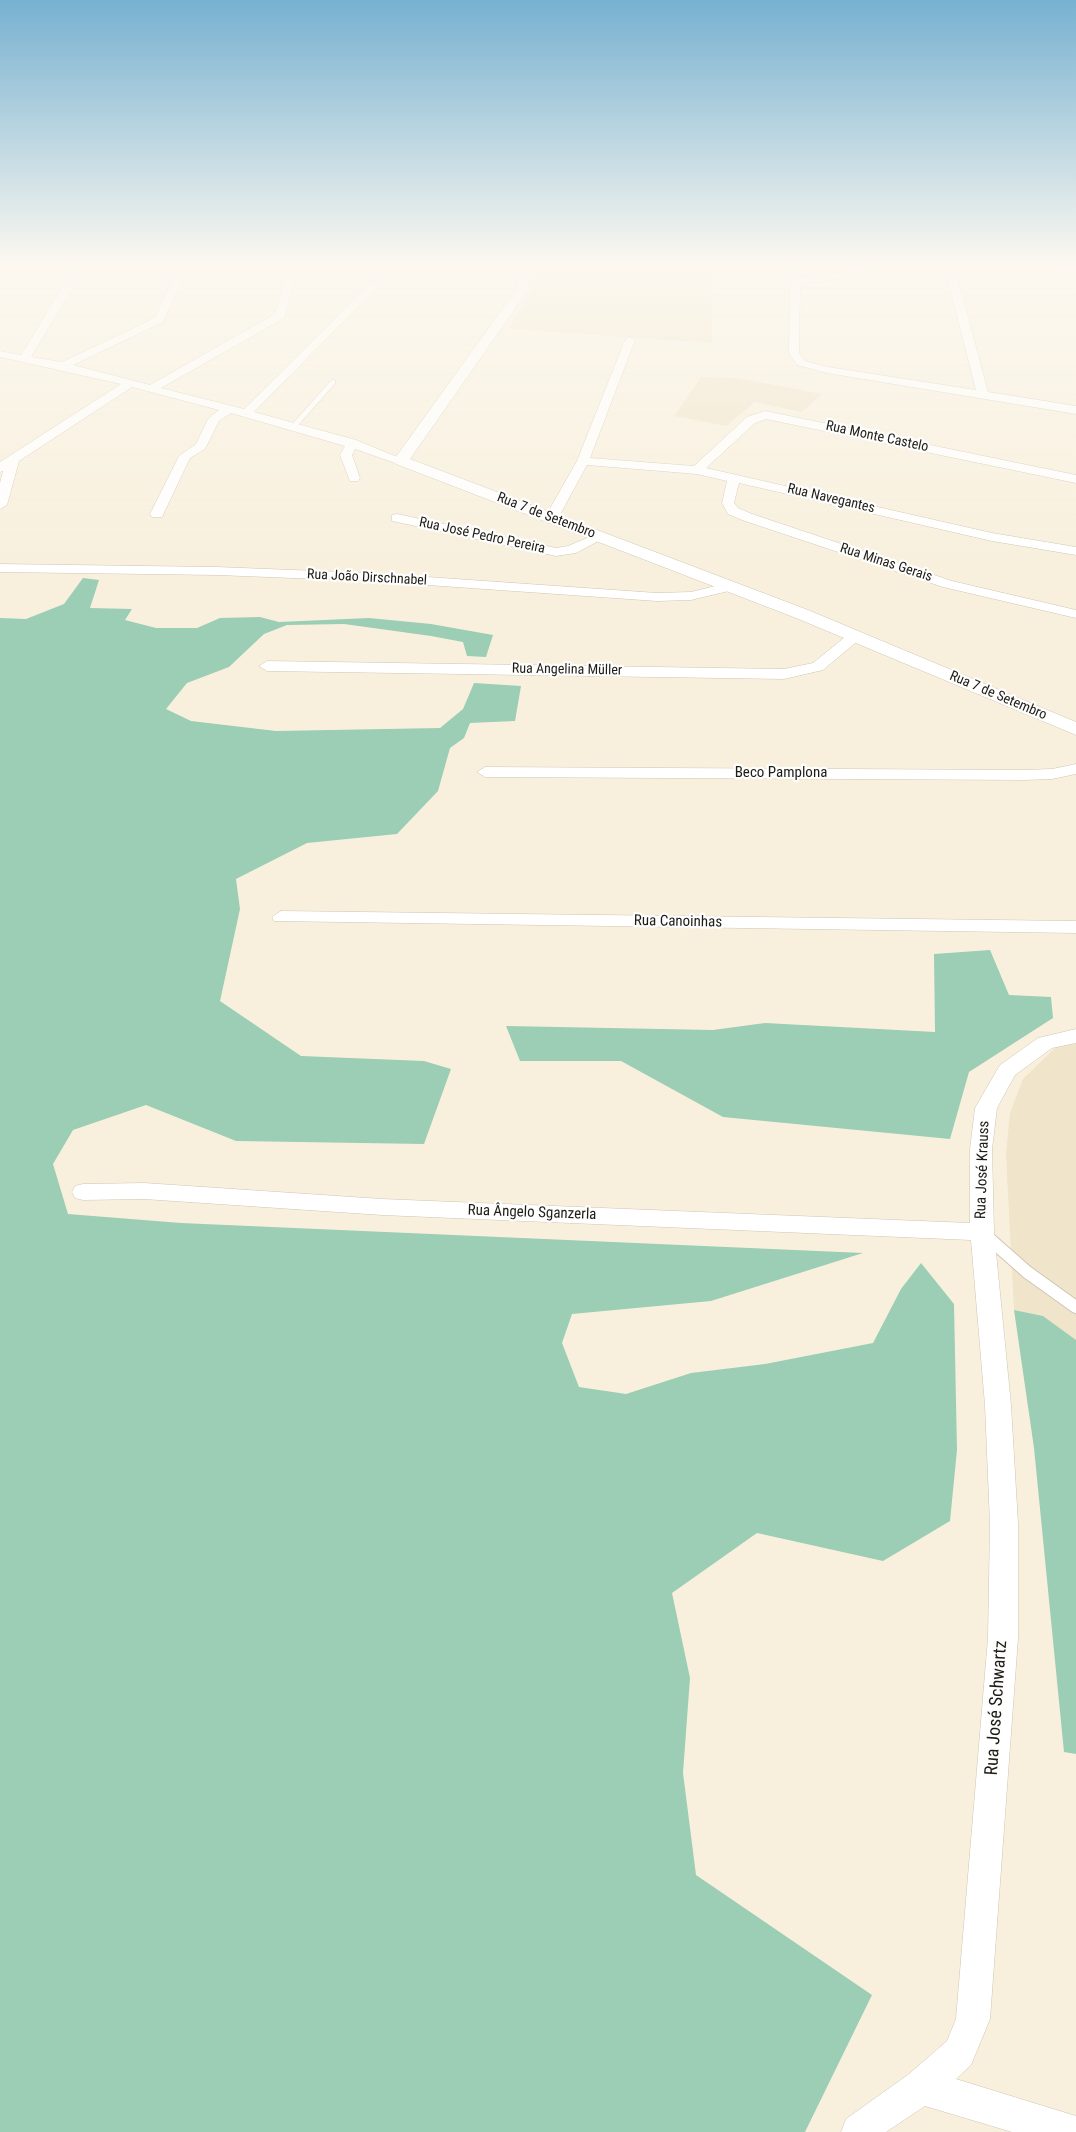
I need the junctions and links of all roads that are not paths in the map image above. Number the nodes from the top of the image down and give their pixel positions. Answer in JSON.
{"nodes":[{"id":1,"x":38,"y":361,"type":"edge"},
{"id":2,"x":72,"y":361,"type":"edge"},
{"id":3,"x":200,"y":361,"type":"edge"},
{"id":4,"x":298,"y":361,"type":"edge"},
{"id":5,"x":471,"y":361,"type":"edge"},
{"id":6,"x":622,"y":361,"type":"edge"},
{"id":7,"x":800,"y":361,"type":"edge"},
{"id":8,"x":974,"y":361,"type":"edge"},
{"id":9,"x":63,"y":366,"type":"junction"},
{"id":10,"x":333,"y":382,"type":"dead end"},
{"id":11,"x":129,"y":384,"type":"junction"},
{"id":12,"x":151,"y":389,"type":"junction"},
{"id":13,"x":983,"y":396,"type":"junction"},
{"id":14,"x":228,"y":409,"type":"junction"},
{"id":15,"x":1076,"y":410,"type":"edge"},
{"id":16,"x":246,"y":413,"type":"junction"},
{"id":17,"x":294,"y":426,"type":"junction"},
{"id":18,"x":352,"y":443,"type":"junction"},
{"id":19,"x":13,"y":459,"type":"junction"},
{"id":20,"x":401,"y":460,"type":"junction"},
{"id":21,"x":583,"y":460,"type":"junction"},
{"id":22,"x":0,"y":468,"type":"edge"},
{"id":23,"x":697,"y":470,"type":"junction"},
{"id":24,"x":734,"y":477,"type":"junction"},
{"id":25,"x":354,"y":478,"type":"dead end"},
{"id":26,"x":1076,"y":479,"type":"edge"},
{"id":27,"x":0,"y":505,"type":"edge"},
{"id":28,"x":157,"y":514,"type":"dead end"},
{"id":29,"x":397,"y":518,"type":"dead end"},
{"id":30,"x":551,"y":519,"type":"junction"},
{"id":31,"x":599,"y":537,"type":"junction"},
{"id":32,"x":1076,"y":551,"type":"edge"},
{"id":33,"x":0,"y":568,"type":"edge"},
{"id":34,"x":732,"y":586,"type":"junction"},
{"id":35,"x":1076,"y":614,"type":"edge"},
{"id":36,"x":855,"y":636,"type":"junction"},
{"id":37,"x":267,"y":666,"type":"dead end"},
{"id":38,"x":1076,"y":729,"type":"edge"},
{"id":39,"x":1076,"y":769,"type":"edge"},
{"id":40,"x":485,"y":772,"type":"dead end"},
{"id":41,"x":281,"y":917,"type":"dead end"},
{"id":42,"x":1076,"y":927,"type":"edge"},
{"id":43,"x":1076,"y":1036,"type":"edge"},
{"id":44,"x":83,"y":1192,"type":"dead end"},
{"id":45,"x":982,"y":1232,"type":"junction"},
{"id":46,"x":1076,"y":1308,"type":"edge"},
{"id":47,"x":922,"y":2087,"type":"junction"},
{"id":48,"x":859,"y":2132,"type":"edge"},
{"id":49,"x":1072,"y":2132,"type":"edge"}],
"edges":[{"from":1,"to":9,"type":"street","name":"Rua 7 de Setembro"},
{"from":2,"to":9,"type":"street"},
{"from":3,"to":12,"type":"street"},
{"from":4,"to":16,"type":"street"},
{"from":5,"to":20,"type":"street"},
{"from":6,"to":21,"type":"street"},
{"from":7,"to":13,"type":"street"},
{"from":8,"to":13,"type":"street"},
{"from":9,"to":11,"type":"street","name":"Rua 7 de Setembro"},
{"from":10,"to":17,"type":"lane"},
{"from":11,"to":12,"type":"street","name":"Rua 7 de Setembro"},
{"from":11,"to":19,"type":"street"},
{"from":12,"to":14,"type":"street","name":"Rua 7 de Setembro"},
{"from":13,"to":15,"type":"street"},
{"from":14,"to":16,"type":"street","name":"Rua 7 de Setembro"},
{"from":14,"to":28,"type":"street"},
{"from":16,"to":17,"type":"street","name":"Rua 7 de Setembro"},
{"from":17,"to":18,"type":"street","name":"Rua 7 de Setembro"},
{"from":18,"to":20,"type":"street","name":"Rua 7 de Setembro"},
{"from":18,"to":25,"type":"street"},
{"from":19,"to":22,"type":"street"},
{"from":19,"to":27,"type":"street"},
{"from":20,"to":30,"type":"street","name":"Rua 7 de Setembro"},
{"from":21,"to":23,"type":"street","name":"Rua Navegantes"},
{"from":21,"to":30,"type":"street"},
{"from":23,"to":24,"type":"street","name":"Rua Navegantes"},
{"from":23,"to":26,"type":"street","name":"Rua Monte Castelo"},
{"from":24,"to":32,"type":"street","name":"Rua Navegantes"},
{"from":24,"to":35,"type":"street","name":"Rua Minas Gerais"},
{"from":29,"to":31,"type":"street","name":"Rua José Pedro Pereira"},
{"from":30,"to":31,"type":"street","name":"Rua 7 de Setembro"},
{"from":31,"to":34,"type":"street","name":"Rua 7 de Setembro"},
{"from":33,"to":34,"type":"street","name":"Rua João Dirschnabel"},
{"from":34,"to":36,"type":"street","name":"Rua 7 de Setembro"},
{"from":36,"to":37,"type":"street","name":"Rua Angelina Müller"},
{"from":36,"to":38,"type":"street","name":"Rua 7 de Setembro"},
{"from":39,"to":40,"type":"street","name":"Beco Pamplona"},
{"from":41,"to":42,"type":"street","name":"Rua Canoinhas"},
{"from":43,"to":45,"type":"street","name":"Rua José Krauss"},
{"from":44,"to":45,"type":"street","name":"Rua Ângelo Sganzerla"},
{"from":45,"to":46,"type":"lane","name":"Rua José Krauss"},
{"from":45,"to":47,"type":"street","name":"Rua José Schwartz"},
{"from":47,"to":48,"type":"street","name":"Rua José Schwartz"},
{"from":47,"to":49,"type":"street"}]}
